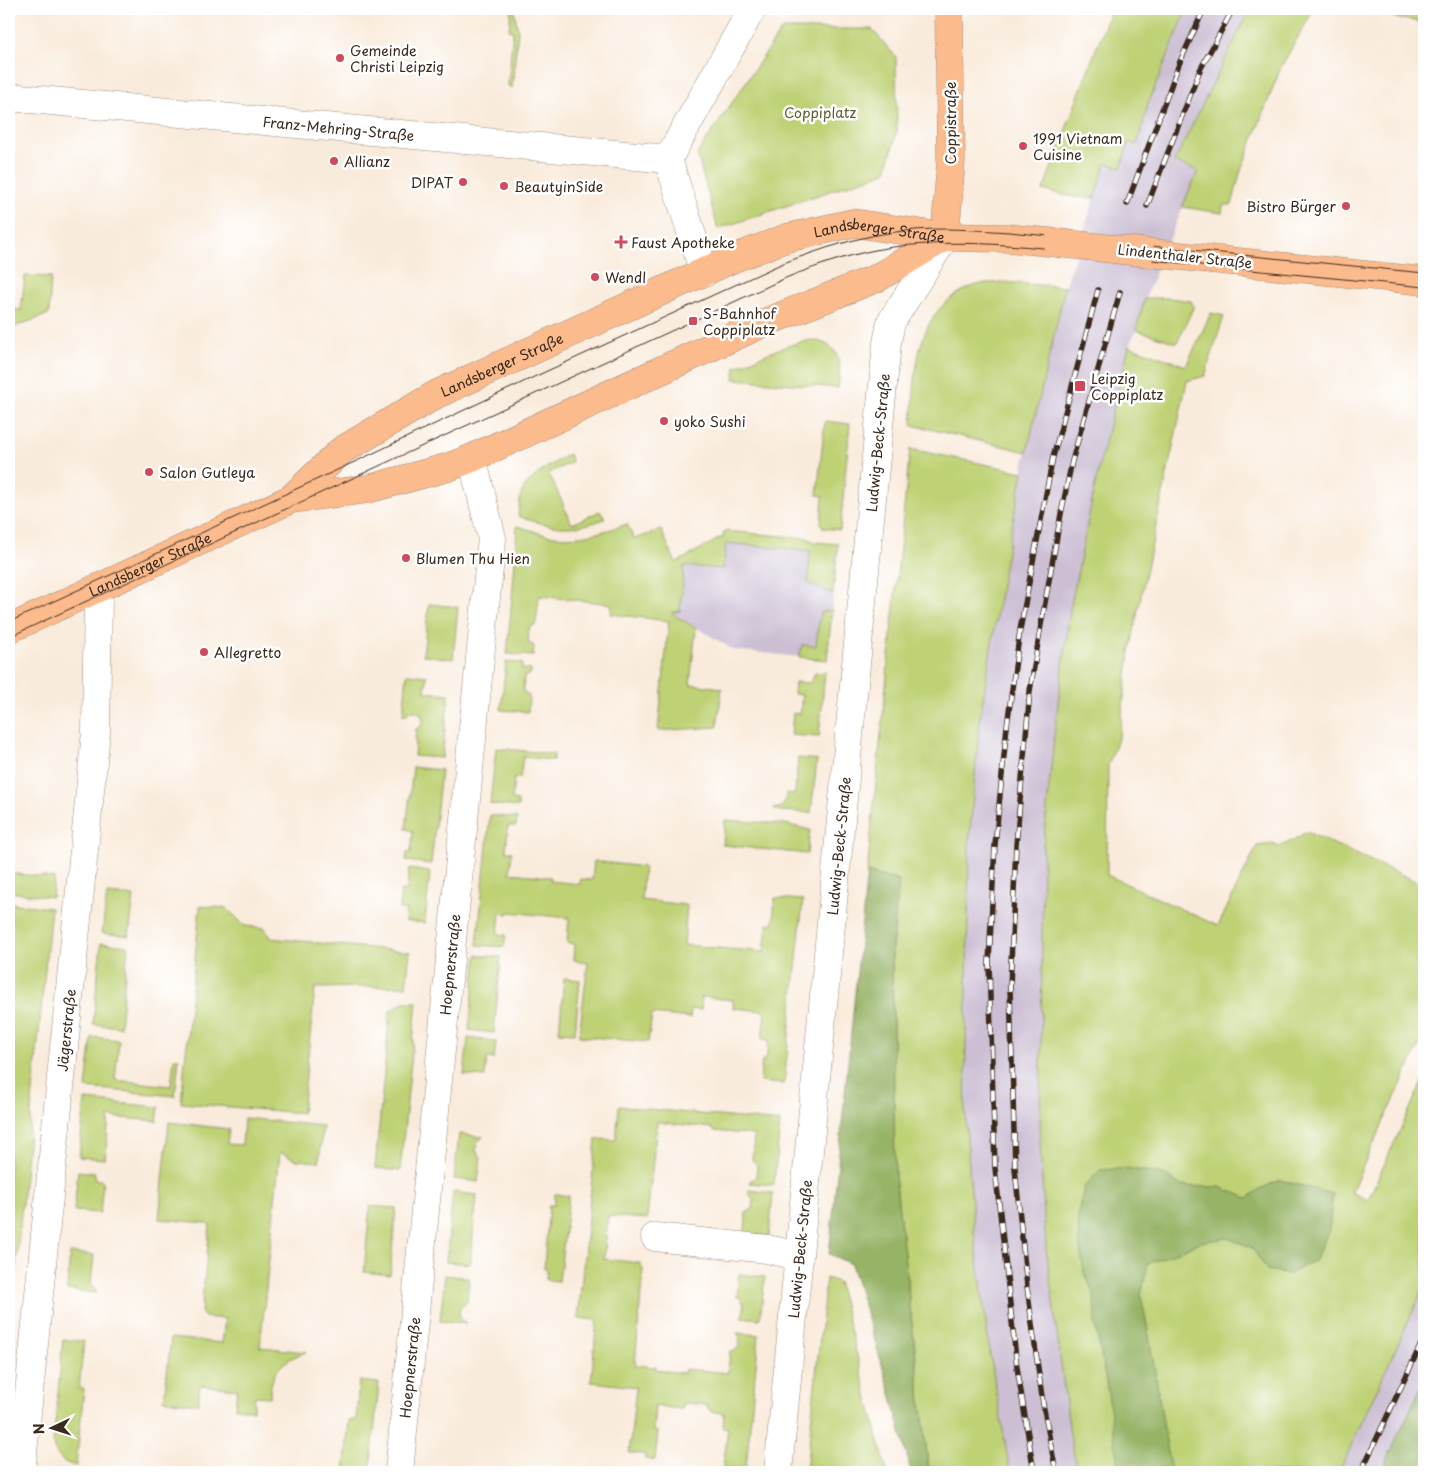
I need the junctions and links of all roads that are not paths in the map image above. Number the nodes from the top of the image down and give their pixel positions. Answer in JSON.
{"nodes":[{"id":1,"x":752,"y":9,"type":"edge"},
{"id":2,"x":949,"y":9,"type":"edge"},
{"id":3,"x":9,"y":98,"type":"edge"},
{"id":4,"x":668,"y":158,"type":"junction"},
{"id":5,"x":945,"y":237,"type":"junction"},
{"id":6,"x":704,"y":273,"type":"junction"},
{"id":7,"x":1424,"y":281,"type":"edge"},
{"id":8,"x":472,"y":458,"type":"junction"},
{"id":9,"x":290,"y":500,"type":"junction"},
{"id":10,"x":97,"y":588,"type":"junction"},
{"id":11,"x":9,"y":629,"type":"edge"},
{"id":12,"x":655,"y":1237,"type":"dead end"},
{"id":13,"x":799,"y":1256,"type":"junction"},
{"id":14,"x":21,"y":1472,"type":"edge"},
{"id":15,"x":399,"y":1472,"type":"edge"},
{"id":16,"x":778,"y":1472,"type":"edge"}],
"edges":[{"from":1,"to":4,"type":"street"},
{"from":2,"to":5,"type":"main road","name":"Coppistraße"},
{"from":3,"to":4,"type":"street","name":"Franz-Mehring-Straße"},
{"from":4,"to":6,"type":"street"},
{"from":5,"to":6,"type":"main road","name":"Landsberger Straße"},
{"from":5,"to":7,"type":"main road","name":"Lindenthaler Straße","bridge":true},
{"from":5,"to":8,"type":"main road","name":"Landsberger Straße"},
{"from":5,"to":13,"type":"street","name":"Ludwig-Beck-Straße"},
{"from":6,"to":9,"type":"main road","name":"Landsberger Straße"},
{"from":8,"to":9,"type":"main road","name":"Landsberger Straße"},
{"from":8,"to":15,"type":"street","name":"Hoepnerstraße"},
{"from":9,"to":10,"type":"main road","name":"Landsberger Straße"},
{"from":10,"to":11,"type":"main road","name":"Landsberger Straße"},
{"from":10,"to":14,"type":"street","name":"Jägerstraße"},
{"from":12,"to":13,"type":"street"},
{"from":13,"to":16,"type":"street","name":"Ludwig-Beck-Straße"}]}
